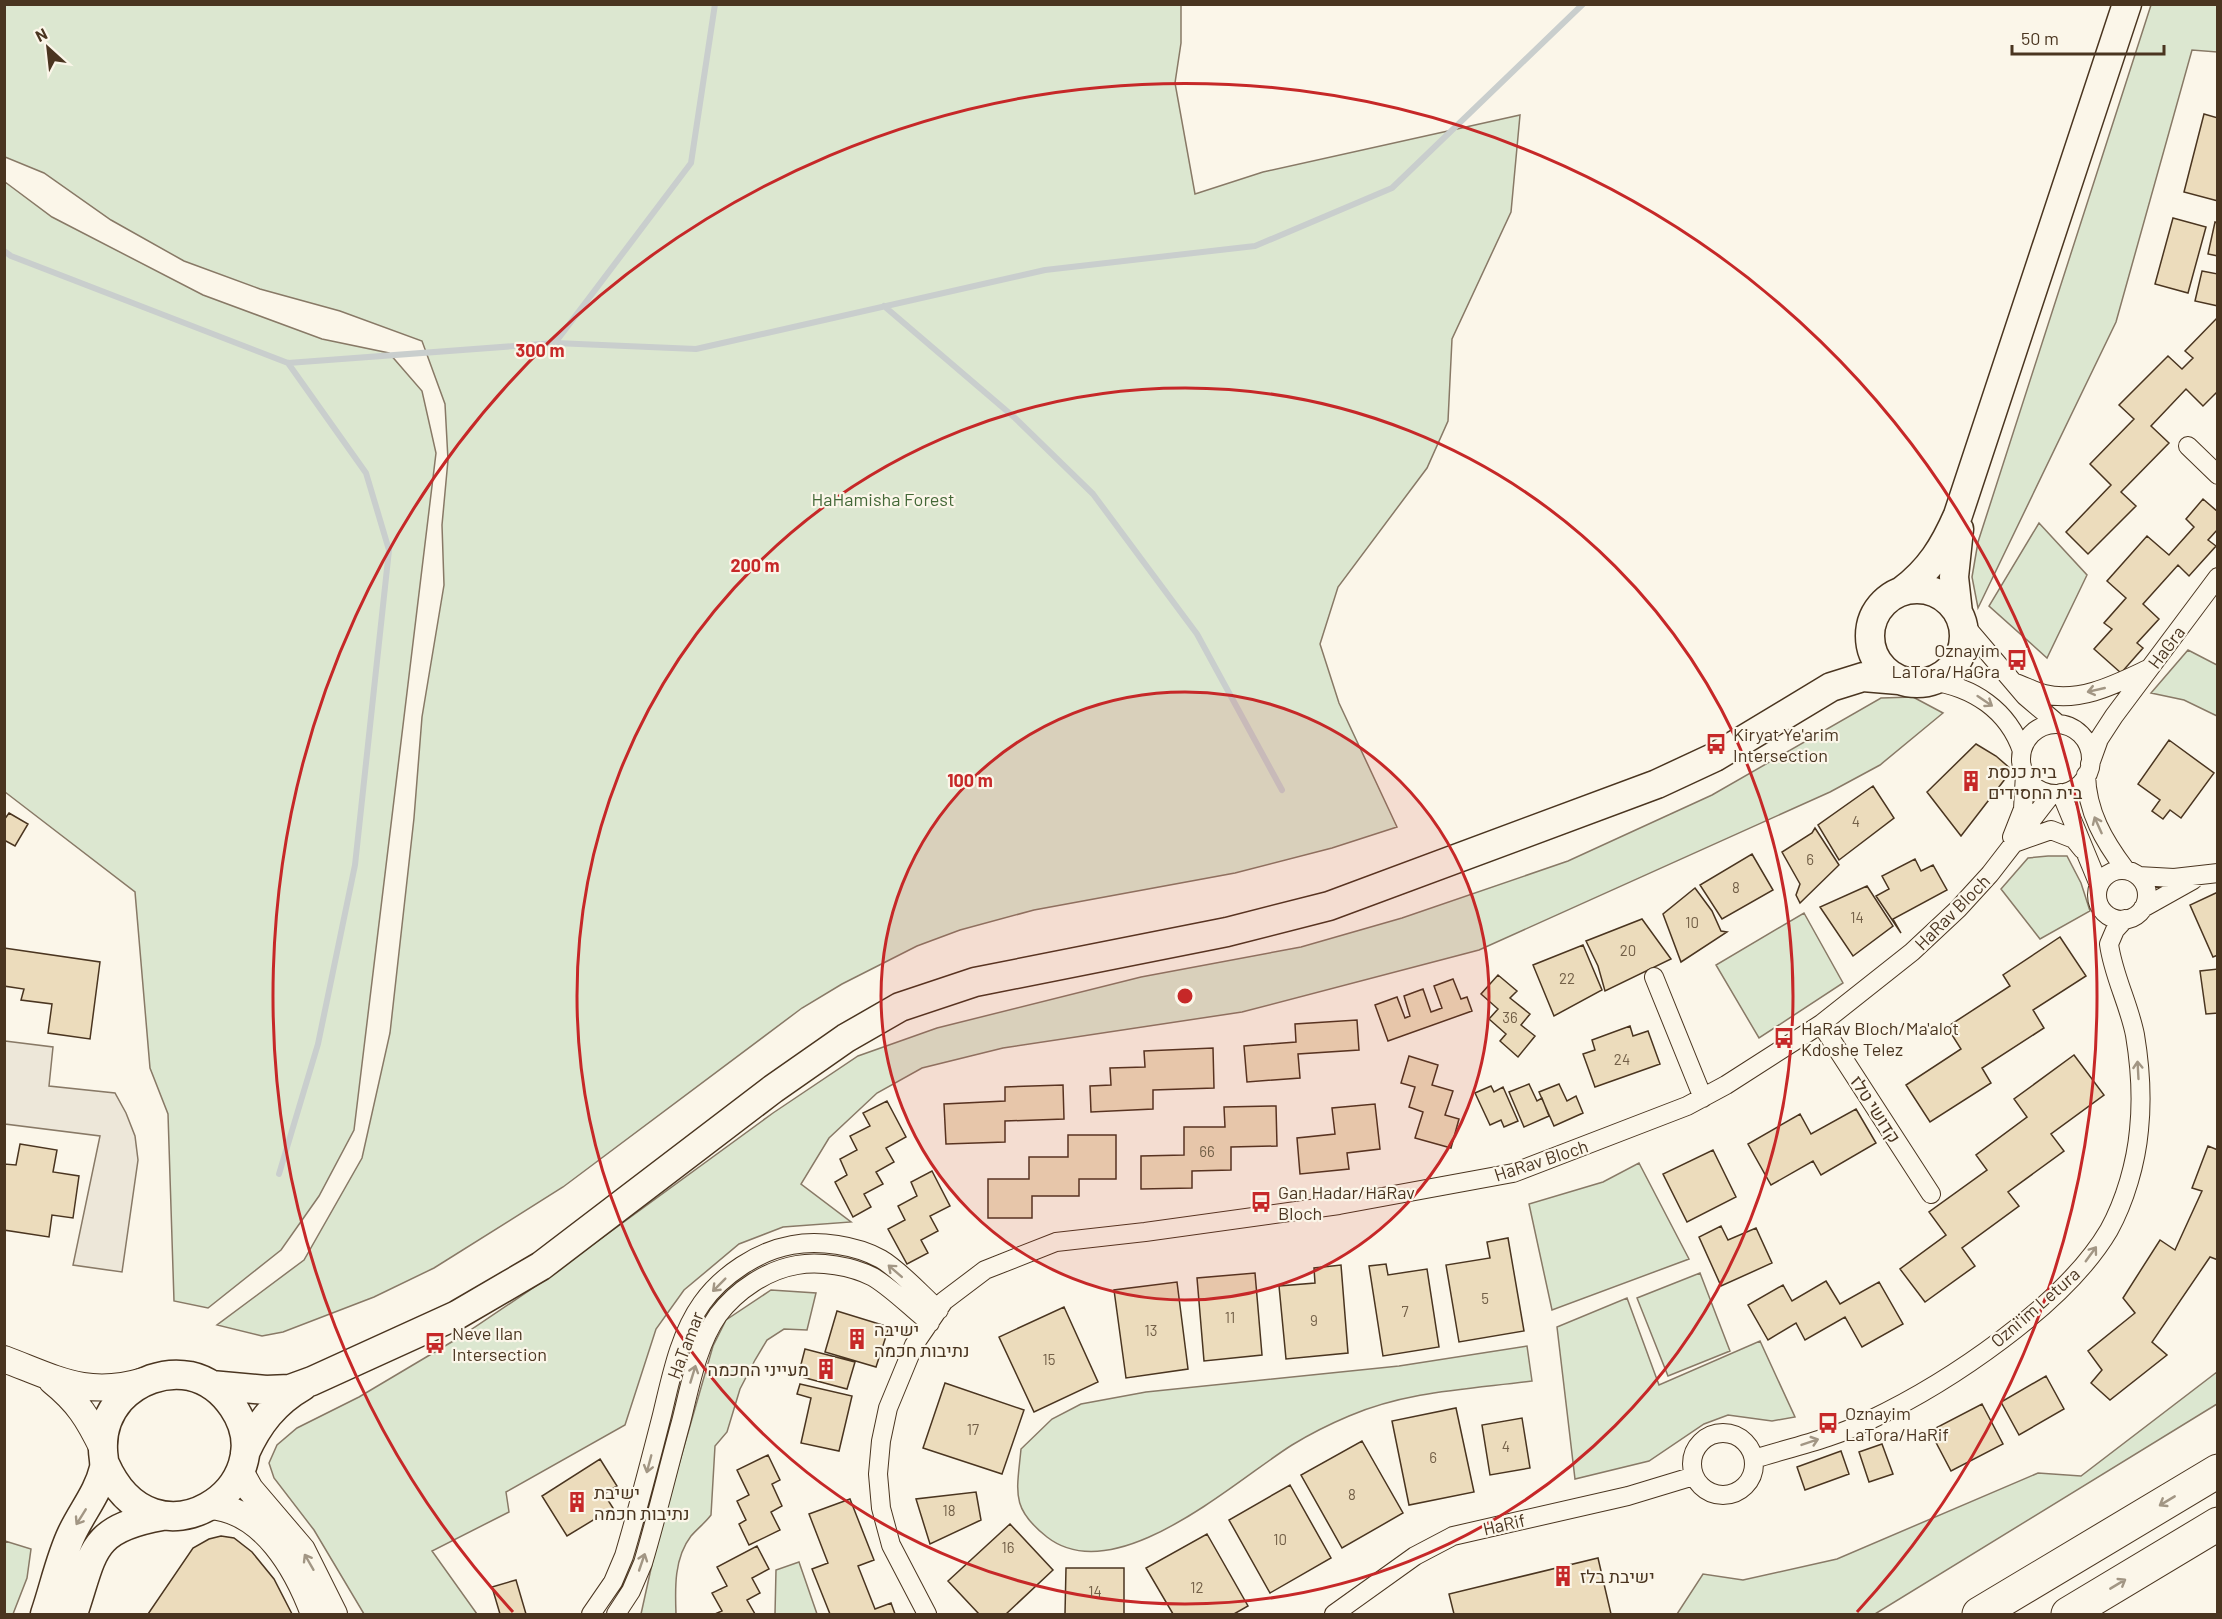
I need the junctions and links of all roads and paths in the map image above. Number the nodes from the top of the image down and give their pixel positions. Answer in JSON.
{"nodes":[{"id":1,"x":2127,"y":4,"type":"edge"},
{"id":2,"x":2188,"y":446,"type":"dead end"},
{"id":3,"x":2217,"y":475,"type":"edge"},
{"id":4,"x":1965,"y":492,"type":"junction"},
{"id":5,"x":2217,"y":577,"type":"edge"},
{"id":6,"x":1902,"y":591,"type":"junction"},
{"id":7,"x":1960,"y":618,"type":"junction"},
{"id":8,"x":1870,"y":626,"type":"junction"},
{"id":9,"x":2150,"y":668,"type":"junction"},
{"id":10,"x":1899,"y":680,"type":"junction"},
{"id":11,"x":1931,"y":681,"type":"junction"},
{"id":12,"x":2013,"y":682,"type":"junction"},
{"id":13,"x":1811,"y":699,"type":"junction"},
{"id":14,"x":2114,"y":716,"type":"junction"},
{"id":15,"x":2058,"y":724,"type":"junction"},
{"id":16,"x":2080,"y":733,"type":"junction"},
{"id":17,"x":2022,"y":751,"type":"junction"},
{"id":18,"x":2088,"y":770,"type":"junction"},
{"id":19,"x":2025,"y":774,"type":"junction"},
{"id":20,"x":2056,"y":794,"type":"junction"},
{"id":21,"x":2013,"y":844,"type":"junction"},
{"id":22,"x":2089,"y":857,"type":"junction"},
{"id":23,"x":2001,"y":860,"type":"junction"},
{"id":24,"x":2131,"y":873,"type":"junction"},
{"id":25,"x":2210,"y":874,"type":"edge"},
{"id":26,"x":2099,"y":885,"type":"junction"},
{"id":27,"x":2143,"y":908,"type":"junction"},
{"id":28,"x":2125,"y":919,"type":"junction"},
{"id":29,"x":1654,"y":977,"type":"dead end"},
{"id":30,"x":1821,"y":1024,"type":"junction"},
{"id":31,"x":1703,"y":1098,"type":"junction"},
{"id":32,"x":1930,"y":1194,"type":"dead end"},
{"id":33,"x":934,"y":1316,"type":"junction"},
{"id":34,"x":4,"y":1359,"type":"edge"},
{"id":35,"x":42,"y":1373,"type":"junction"},
{"id":36,"x":144,"y":1381,"type":"junction"},
{"id":37,"x":312,"y":1381,"type":"junction"},
{"id":38,"x":212,"y":1385,"type":"junction"},
{"id":39,"x":104,"y":1457,"type":"junction"},
{"id":40,"x":1754,"y":1459,"type":"junction"},
{"id":41,"x":242,"y":1462,"type":"junction"},
{"id":42,"x":2217,"y":1471,"type":"edge"},
{"id":43,"x":1694,"y":1476,"type":"junction"},
{"id":44,"x":210,"y":1506,"type":"junction"},
{"id":45,"x":162,"y":1516,"type":"junction"},
{"id":46,"x":2217,"y":1524,"type":"edge"},
{"id":47,"x":597,"y":1613,"type":"edge"},
{"id":48,"x":45,"y":1614,"type":"edge"},
{"id":49,"x":73,"y":1614,"type":"edge"},
{"id":50,"x":314,"y":1614,"type":"edge"},
{"id":51,"x":334,"y":1614,"type":"edge"},
{"id":52,"x":616,"y":1614,"type":"edge"},
{"id":53,"x":927,"y":1614,"type":"edge"},
{"id":54,"x":1334,"y":1614,"type":"edge"},
{"id":55,"x":1980,"y":1614,"type":"edge"},
{"id":56,"x":2068,"y":1614,"type":"edge"}],
"edges":[{"from":1,"to":4,"type":"main road"},
{"from":2,"to":3,"type":"street"},
{"from":4,"to":6,"type":"main road"},
{"from":4,"to":7,"type":"main road"},
{"from":5,"to":9,"type":"street","name":"HaGra"},
{"from":6,"to":7,"type":"main road"},
{"from":6,"to":8,"type":"main road"},
{"from":7,"to":11,"type":"main road"},
{"from":7,"to":12,"type":"street"},
{"from":8,"to":10,"type":"main road"},
{"from":8,"to":13,"type":"main road"},
{"from":9,"to":12,"type":"street","one_way":true},
{"from":9,"to":14,"type":"street","name":"HaGra"},
{"from":10,"to":11,"type":"main road"},
{"from":10,"to":13,"type":"main road"},
{"from":11,"to":17,"type":"street","one_way":true},
{"from":12,"to":15,"type":"street"},
{"from":13,"to":37,"type":"main road"},
{"from":14,"to":16,"type":"street","name":"HaGra"},
{"from":14,"to":18,"type":"street","name":"HaGra"},
{"from":15,"to":16,"type":"street"},
{"from":15,"to":17,"type":"street"},
{"from":16,"to":18,"type":"street"},
{"from":17,"to":19,"type":"street"},
{"from":18,"to":20,"type":"street"},
{"from":24,"to":18,"type":"street","one_way":true},
{"from":19,"to":20,"type":"street"},
{"from":19,"to":23,"type":"street","name":"HaRav Bloch"},
{"from":20,"to":21,"type":"street","name":"HaRav Bloch"},
{"from":20,"to":22,"type":"street"},
{"from":21,"to":22,"type":"street"},
{"from":21,"to":23,"type":"street","name":"HaRav Bloch"},
{"from":22,"to":26,"type":"street"},
{"from":23,"to":30,"type":"street","name":"HaRav Bloch"},
{"from":24,"to":25,"type":"street"},
{"from":24,"to":26,"type":"street"},
{"from":24,"to":27,"type":"street"},
{"from":25,"to":27,"type":"street"},
{"from":26,"to":28,"type":"street"},
{"from":27,"to":28,"type":"street"},
{"from":40,"to":28,"type":"street","name":"Ozni'im Letura","one_way":true},
{"from":29,"to":31,"type":"street"},
{"from":30,"to":31,"type":"street","name":"HaRav Bloch"},
{"from":30,"to":32,"type":"street","name":"קדושי טלז"},
{"from":31,"to":33,"type":"street","name":"HaRav Bloch"},
{"from":33,"to":47,"type":"street","name":"HaTamar","one_way":true},
{"from":52,"to":33,"type":"street","name":"HaTamar","one_way":true},
{"from":33,"to":53,"type":"street","name":"HaRav Bloch"},
{"from":34,"to":35,"type":"street"},
{"from":35,"to":36,"type":"street"},
{"from":35,"to":39,"type":"street"},
{"from":36,"to":38,"type":"main road"},
{"from":36,"to":39,"type":"main road"},
{"from":37,"to":38,"type":"main road"},
{"from":37,"to":41,"type":"main road"},
{"from":38,"to":41,"type":"main road"},
{"from":39,"to":45,"type":"main road"},
{"from":39,"to":48,"type":"main road","one_way":true},
{"from":40,"to":43,"type":"street"},
{"from":40,"to":43,"type":"street"},
{"from":41,"to":44,"type":"main road"},
{"from":51,"to":41,"type":"street","one_way":true},
{"from":42,"to":55,"type":"highway","one_way":true},
{"from":43,"to":54,"type":"street","name":"HaRif"},
{"from":44,"to":45,"type":"main road"},
{"from":44,"to":50,"type":"street"},
{"from":45,"to":49,"type":"main road"},
{"from":56,"to":46,"type":"highway","one_way":true}]}
